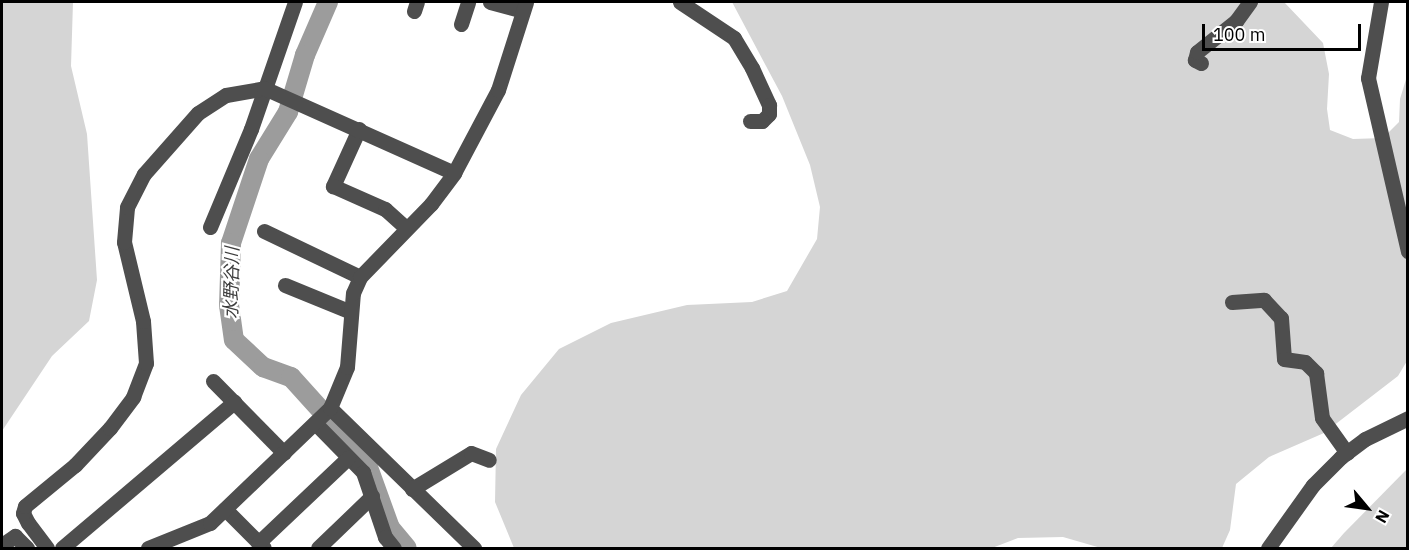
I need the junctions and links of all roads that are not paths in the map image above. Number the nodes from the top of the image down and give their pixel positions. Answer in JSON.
{"nodes":[{"id":1,"x":295,"y":2,"type":"edge"},
{"id":2,"x":468,"y":2,"type":"edge"},
{"id":3,"x":490,"y":2,"type":"edge"},
{"id":4,"x":680,"y":2,"type":"edge"},
{"id":5,"x":1250,"y":2,"type":"edge"},
{"id":6,"x":1381,"y":2,"type":"edge"},
{"id":7,"x":524,"y":6,"type":"edge"},
{"id":8,"x":461,"y":24,"type":"dead end"},
{"id":9,"x":1201,"y":63,"type":"dead end"},
{"id":10,"x":264,"y":88,"type":"junction"},
{"id":11,"x":750,"y":121,"type":"dead end"},
{"id":12,"x":359,"y":129,"type":"junction"},
{"id":13,"x":454,"y":173,"type":"junction"},
{"id":14,"x":210,"y":227,"type":"dead end"},
{"id":15,"x":406,"y":228,"type":"junction"},
{"id":16,"x":264,"y":231,"type":"dead end"},
{"id":17,"x":1407,"y":251,"type":"edge"},
{"id":18,"x":360,"y":277,"type":"junction"},
{"id":19,"x":285,"y":285,"type":"dead end"},
{"id":20,"x":1232,"y":302,"type":"dead end"},
{"id":21,"x":351,"y":312,"type":"junction"},
{"id":22,"x":213,"y":381,"type":"dead end"},
{"id":23,"x":234,"y":402,"type":"junction"},
{"id":24,"x":323,"y":415,"type":"junction"},
{"id":25,"x":1407,"y":418,"type":"edge"},
{"id":26,"x":284,"y":453,"type":"junction"},
{"id":27,"x":1347,"y":453,"type":"junction"},
{"id":28,"x":348,"y":458,"type":"junction"},
{"id":29,"x":489,"y":460,"type":"dead end"},
{"id":30,"x":412,"y":489,"type":"junction"},
{"id":31,"x":372,"y":496,"type":"junction"},
{"id":32,"x":225,"y":509,"type":"junction"},
{"id":33,"x":2,"y":545,"type":"edge"},
{"id":34,"x":261,"y":546,"type":"edge"},
{"id":35,"x":387,"y":546,"type":"edge"},
{"id":36,"x":27,"y":549,"type":"edge"},
{"id":37,"x":47,"y":549,"type":"edge"},
{"id":38,"x":62,"y":549,"type":"edge"},
{"id":39,"x":148,"y":549,"type":"edge"},
{"id":40,"x":318,"y":549,"type":"edge"},
{"id":41,"x":474,"y":549,"type":"edge"},
{"id":42,"x":1268,"y":549,"type":"edge"}],
"edges":[{"from":1,"to":10,"type":"street"},
{"from":2,"to":8,"type":"street"},
{"from":3,"to":7,"type":"street"},
{"from":4,"to":11,"type":"street"},
{"from":5,"to":9,"type":"street"},
{"from":6,"to":17,"type":"street"},
{"from":7,"to":13,"type":"street"},
{"from":10,"to":12,"type":"street"},
{"from":10,"to":14,"type":"street"},
{"from":10,"to":37,"type":"street"},
{"from":12,"to":13,"type":"street"},
{"from":12,"to":15,"type":"street"},
{"from":13,"to":15,"type":"street"},
{"from":15,"to":18,"type":"street"},
{"from":16,"to":18,"type":"street"},
{"from":18,"to":21,"type":"street"},
{"from":19,"to":21,"type":"street"},
{"from":20,"to":27,"type":"street"},
{"from":21,"to":24,"type":"street"},
{"from":22,"to":23,"type":"street"},
{"from":23,"to":26,"type":"street"},
{"from":23,"to":38,"type":"street"},
{"from":24,"to":26,"type":"street"},
{"from":24,"to":28,"type":"street"},
{"from":24,"to":30,"type":"street"},
{"from":25,"to":27,"type":"street"},
{"from":26,"to":32,"type":"street"},
{"from":27,"to":42,"type":"street"},
{"from":28,"to":31,"type":"street"},
{"from":28,"to":34,"type":"street"},
{"from":29,"to":30,"type":"street"},
{"from":30,"to":41,"type":"street"},
{"from":31,"to":35,"type":"street"},
{"from":31,"to":40,"type":"street"},
{"from":32,"to":34,"type":"street"},
{"from":32,"to":39,"type":"street"},
{"from":33,"to":36,"type":"street"}]}
